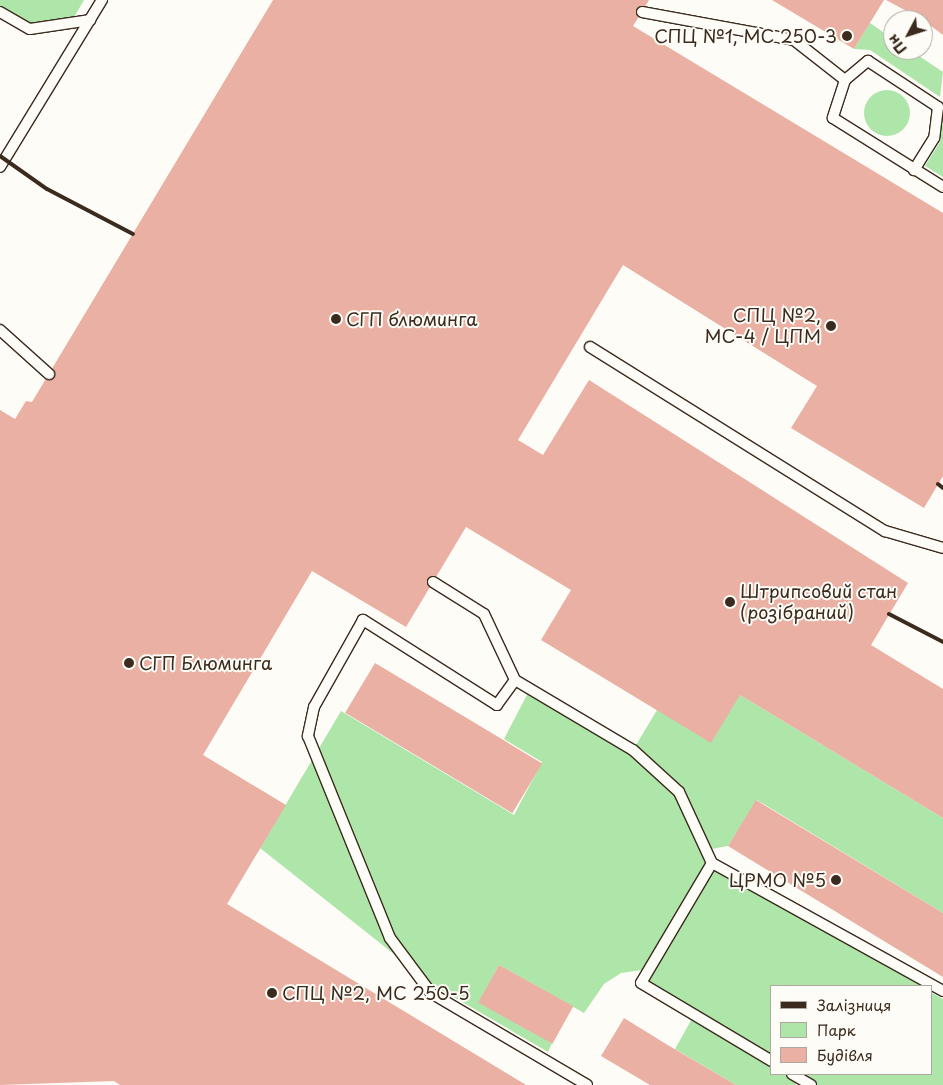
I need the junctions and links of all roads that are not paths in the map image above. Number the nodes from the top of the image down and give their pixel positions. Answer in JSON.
{"nodes":[{"id":1,"x":102,"y":0,"type":"edge"},
{"id":2,"x":0,"y":12,"type":"edge"},
{"id":3,"x":642,"y":12,"type":"dead end"},
{"id":4,"x":90,"y":20,"type":"junction"},
{"id":5,"x":845,"y":80,"type":"junction"},
{"id":6,"x":940,"y":103,"type":"edge"},
{"id":7,"x":0,"y":167,"type":"edge"},
{"id":8,"x":914,"y":170,"type":"junction"},
{"id":9,"x":943,"y":187,"type":"edge"},
{"id":10,"x":0,"y":330,"type":"edge"},
{"id":11,"x":590,"y":347,"type":"dead end"},
{"id":12,"x":49,"y":374,"type":"dead end"},
{"id":13,"x":943,"y":548,"type":"edge"},
{"id":14,"x":433,"y":582,"type":"dead end"},
{"id":15,"x":515,"y":680,"type":"junction"},
{"id":16,"x":712,"y":863,"type":"junction"},
{"id":17,"x":932,"y":985,"type":"edge"},
{"id":18,"x":770,"y":1060,"type":"edge"},
{"id":19,"x":794,"y":1075,"type":"edge"},
{"id":20,"x":587,"y":1085,"type":"edge"},
{"id":21,"x":811,"y":1085,"type":"edge"}],
"edges":[{"from":1,"to":4,"type":"lane"},
{"from":2,"to":4,"type":"lane"},
{"from":3,"to":5,"type":"lane"},
{"from":4,"to":7,"type":"lane"},
{"from":5,"to":6,"type":"lane"},
{"from":5,"to":8,"type":"lane"},
{"from":6,"to":8,"type":"lane"},
{"from":8,"to":9,"type":"lane"},
{"from":10,"to":12,"type":"lane"},
{"from":11,"to":13,"type":"lane"},
{"from":14,"to":15,"type":"lane"},
{"from":15,"to":16,"type":"lane"},
{"from":15,"to":20,"type":"lane"},
{"from":16,"to":17,"type":"lane"},
{"from":16,"to":18,"type":"lane"},
{"from":19,"to":21,"type":"lane"}]}
